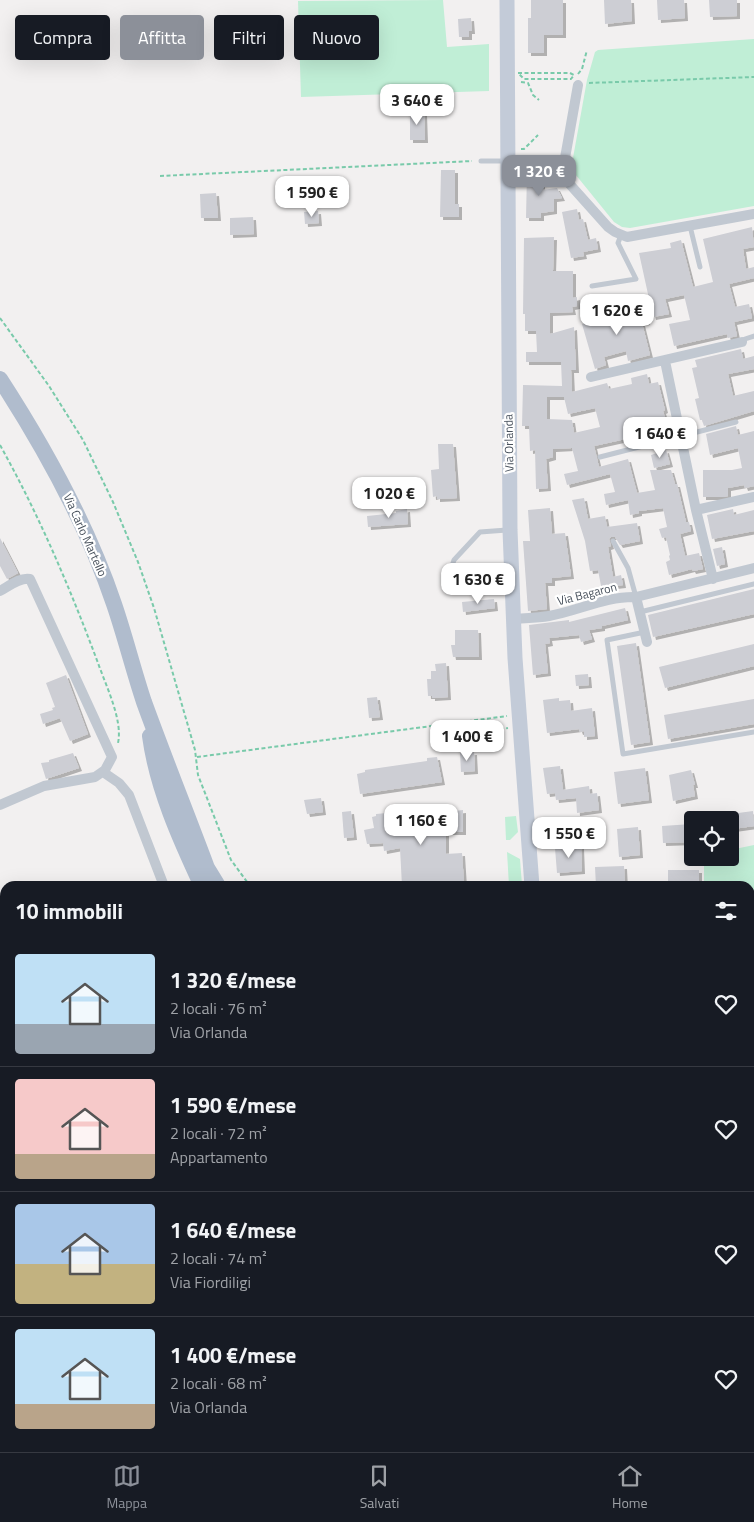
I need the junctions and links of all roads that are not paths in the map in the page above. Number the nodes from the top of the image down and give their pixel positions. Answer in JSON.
{"nodes":[{"id":1,"x":508,"y":0,"type":"edge"},
{"id":2,"x":576,"y":80,"type":"road end"},
{"id":3,"x":481,"y":161,"type":"road end"},
{"id":4,"x":509,"y":161,"type":"junction"},
{"id":5,"x":558,"y":170,"type":"junction"},
{"id":6,"x":754,"y":214,"type":"edge"},
{"id":7,"x":690,"y":226,"type":"junction"},
{"id":8,"x":621,"y":235,"type":"junction"},
{"id":9,"x":700,"y":267,"type":"dead end"},
{"id":10,"x":592,"y":286,"type":"dead end"},
{"id":11,"x":754,"y":336,"type":"edge"},
{"id":12,"x":742,"y":342,"type":"joint"},
{"id":13,"x":666,"y":361,"type":"junction"},
{"id":14,"x":591,"y":377,"type":"dead end"},
{"id":15,"x":0,"y":379,"type":"edge"},
{"id":16,"x":736,"y":422,"type":"dead end"},
{"id":17,"x":682,"y":437,"type":"junction"},
{"id":18,"x":600,"y":457,"type":"dead end"},
{"id":19,"x":754,"y":497,"type":"edge"},
{"id":20,"x":696,"y":510,"type":"junction"},
{"id":21,"x":510,"y":530,"type":"junction"},
{"id":22,"x":613,"y":541,"type":"dead end"},
{"id":23,"x":754,"y":568,"type":"edge"},
{"id":24,"x":713,"y":578,"type":"junction"},
{"id":25,"x":446,"y":584,"type":"dead end"},
{"id":26,"x":754,"y":584,"type":"edge"},
{"id":27,"x":0,"y":591,"type":"edge"},
{"id":28,"x":636,"y":597,"type":"junction"},
{"id":29,"x":640,"y":612,"type":"junction"},
{"id":30,"x":514,"y":619,"type":"junction"},
{"id":31,"x":646,"y":637,"type":"joint"},
{"id":32,"x":145,"y":702,"type":"junction"},
{"id":33,"x":754,"y":732,"type":"edge"},
{"id":34,"x":103,"y":772,"type":"junction"},
{"id":35,"x":0,"y":805,"type":"edge"},
{"id":36,"x":162,"y":881,"type":"edge"},
{"id":37,"x":200,"y":881,"type":"edge"},
{"id":38,"x":215,"y":881,"type":"edge"},
{"id":39,"x":532,"y":881,"type":"edge"}],
"edges":[{"from":1,"to":4,"type":"main road","name":"Via Orlanda"},
{"from":2,"to":5,"type":"street"},
{"from":3,"to":4,"type":"lane"},
{"from":4,"to":5,"type":"street"},
{"from":4,"to":21,"type":"main road","name":"Via Orlanda"},
{"from":5,"to":8,"type":"street"},
{"from":6,"to":7,"type":"street"},
{"from":7,"to":8,"type":"street"},
{"from":7,"to":9,"type":"lane"},
{"from":8,"to":10,"type":"lane"},
{"from":11,"to":12,"type":"lane"},
{"from":12,"to":13,"type":"street"},
{"from":13,"to":14,"type":"street"},
{"from":13,"to":17,"type":"street"},
{"from":15,"to":32,"type":"main road","name":"Via Carlo Martello"},
{"from":16,"to":17,"type":"lane"},
{"from":17,"to":18,"type":"lane"},
{"from":17,"to":20,"type":"street"},
{"from":19,"to":20,"type":"street"},
{"from":20,"to":24,"type":"street"},
{"from":21,"to":25,"type":"lane"},
{"from":21,"to":30,"type":"main road","name":"Via Orlanda"},
{"from":22,"to":28,"type":"lane","name":"Via Bagaron"},
{"from":23,"to":24,"type":"street","name":"Via Bagaron"},
{"from":24,"to":28,"type":"street","name":"Via Bagaron"},
{"from":26,"to":29,"type":"lane"},
{"from":27,"to":34,"type":"street"},
{"from":28,"to":29,"type":"street","name":"Via Bagaron"},
{"from":28,"to":30,"type":"street","name":"Via Bagaron"},
{"from":29,"to":31,"type":"street","name":"Via Bagaron"},
{"from":30,"to":39,"type":"main road","name":"Via Orlanda"},
{"from":31,"to":33,"type":"lane"},
{"from":32,"to":37,"type":"main road","name":"Via Carlo Martello"},
{"from":32,"to":38,"type":"main road","name":"Via Carlo Martello"},
{"from":34,"to":35,"type":"street"},
{"from":34,"to":36,"type":"street"}]}
